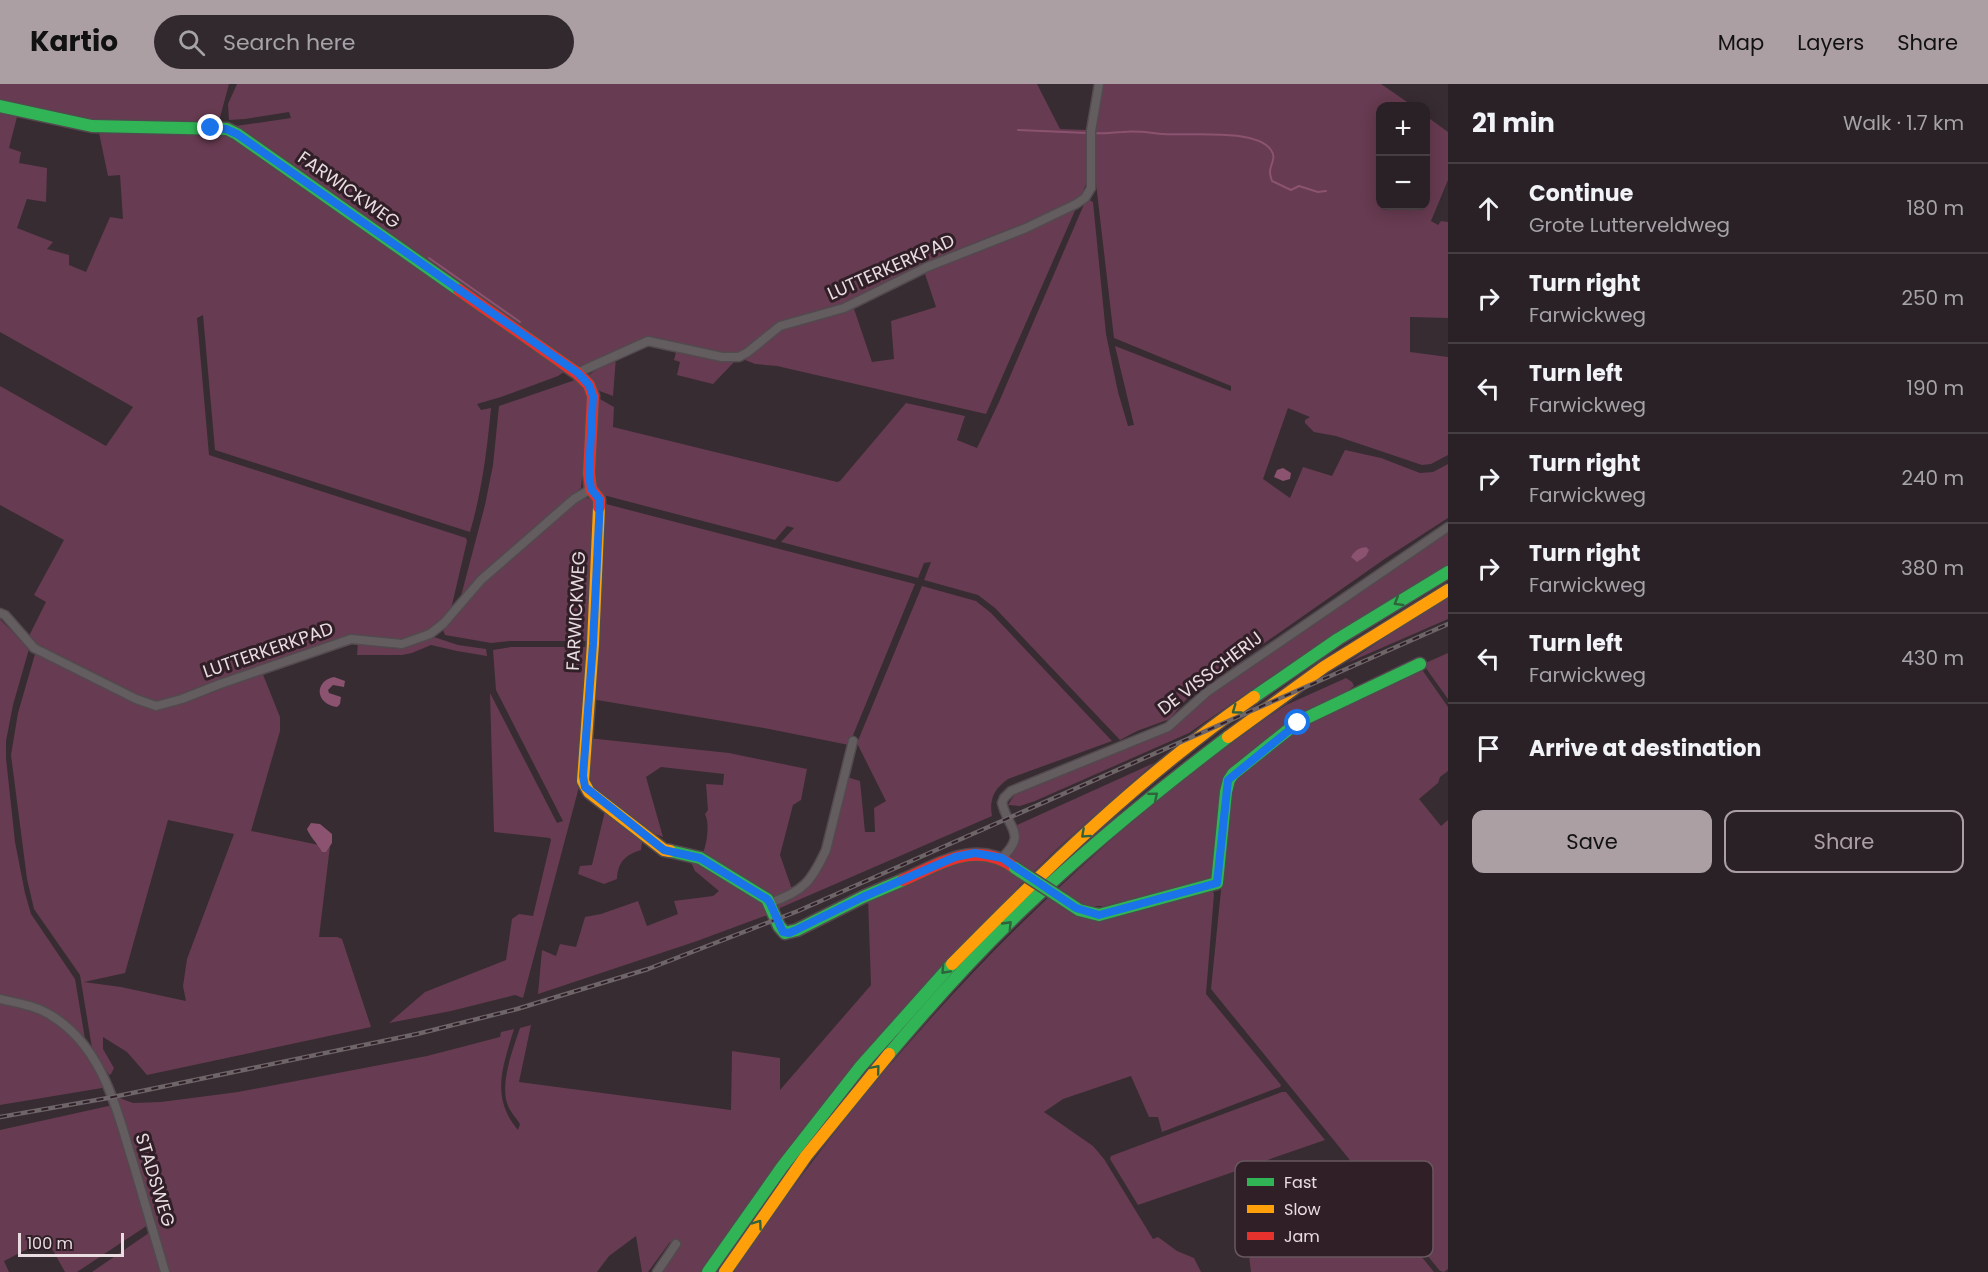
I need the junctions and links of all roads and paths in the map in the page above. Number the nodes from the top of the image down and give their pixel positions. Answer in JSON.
{"nodes":[{"id":1,"x":1099,"y":84,"type":"edge"},
{"id":2,"x":0,"y":106,"type":"edge"},
{"id":3,"x":578,"y":373,"type":"junction"},
{"id":4,"x":591,"y":489,"type":"junction"},
{"id":5,"x":1448,"y":527,"type":"edge"},
{"id":6,"x":1448,"y":572,"type":"edge"},
{"id":7,"x":1448,"y":590,"type":"edge"},
{"id":8,"x":0,"y":613,"type":"edge"},
{"id":9,"x":1420,"y":664,"type":"dead end"},
{"id":10,"x":854,"y":741,"type":"dead end"},
{"id":11,"x":1002,"y":858,"type":"junction"},
{"id":12,"x":770,"y":903,"type":"junction"},
{"id":13,"x":0,"y":999,"type":"edge"},
{"id":14,"x":676,"y":1244,"type":"dead end"},
{"id":15,"x":165,"y":1272,"type":"edge"},
{"id":16,"x":657,"y":1272,"type":"edge"},
{"id":17,"x":708,"y":1272,"type":"edge"},
{"id":18,"x":725,"y":1272,"type":"edge"}],
"edges":[{"from":1,"to":3,"type":"street","name":"LUTTERKERKPAD"},
{"from":2,"to":3,"type":"main road","name":"FARWICKWEG"},
{"from":3,"to":4,"type":"main road","name":"FARWICKWEG"},
{"from":4,"to":8,"type":"street","name":"LUTTERKERKPAD"},
{"from":4,"to":12,"type":"main road","name":"FARWICKWEG"},
{"from":5,"to":11,"type":"street","name":"DE VISSCHERIJ"},
{"from":6,"to":17,"type":"main road","one_way":true},
{"from":18,"to":7,"type":"main road","one_way":true},
{"from":9,"to":11,"type":"main road","bridge":true},
{"from":10,"to":12,"type":"street"},
{"from":11,"to":12,"type":"main road"},
{"from":13,"to":15,"type":"street","name":"STADSWEG"},
{"from":14,"to":16,"type":"street"}]}
